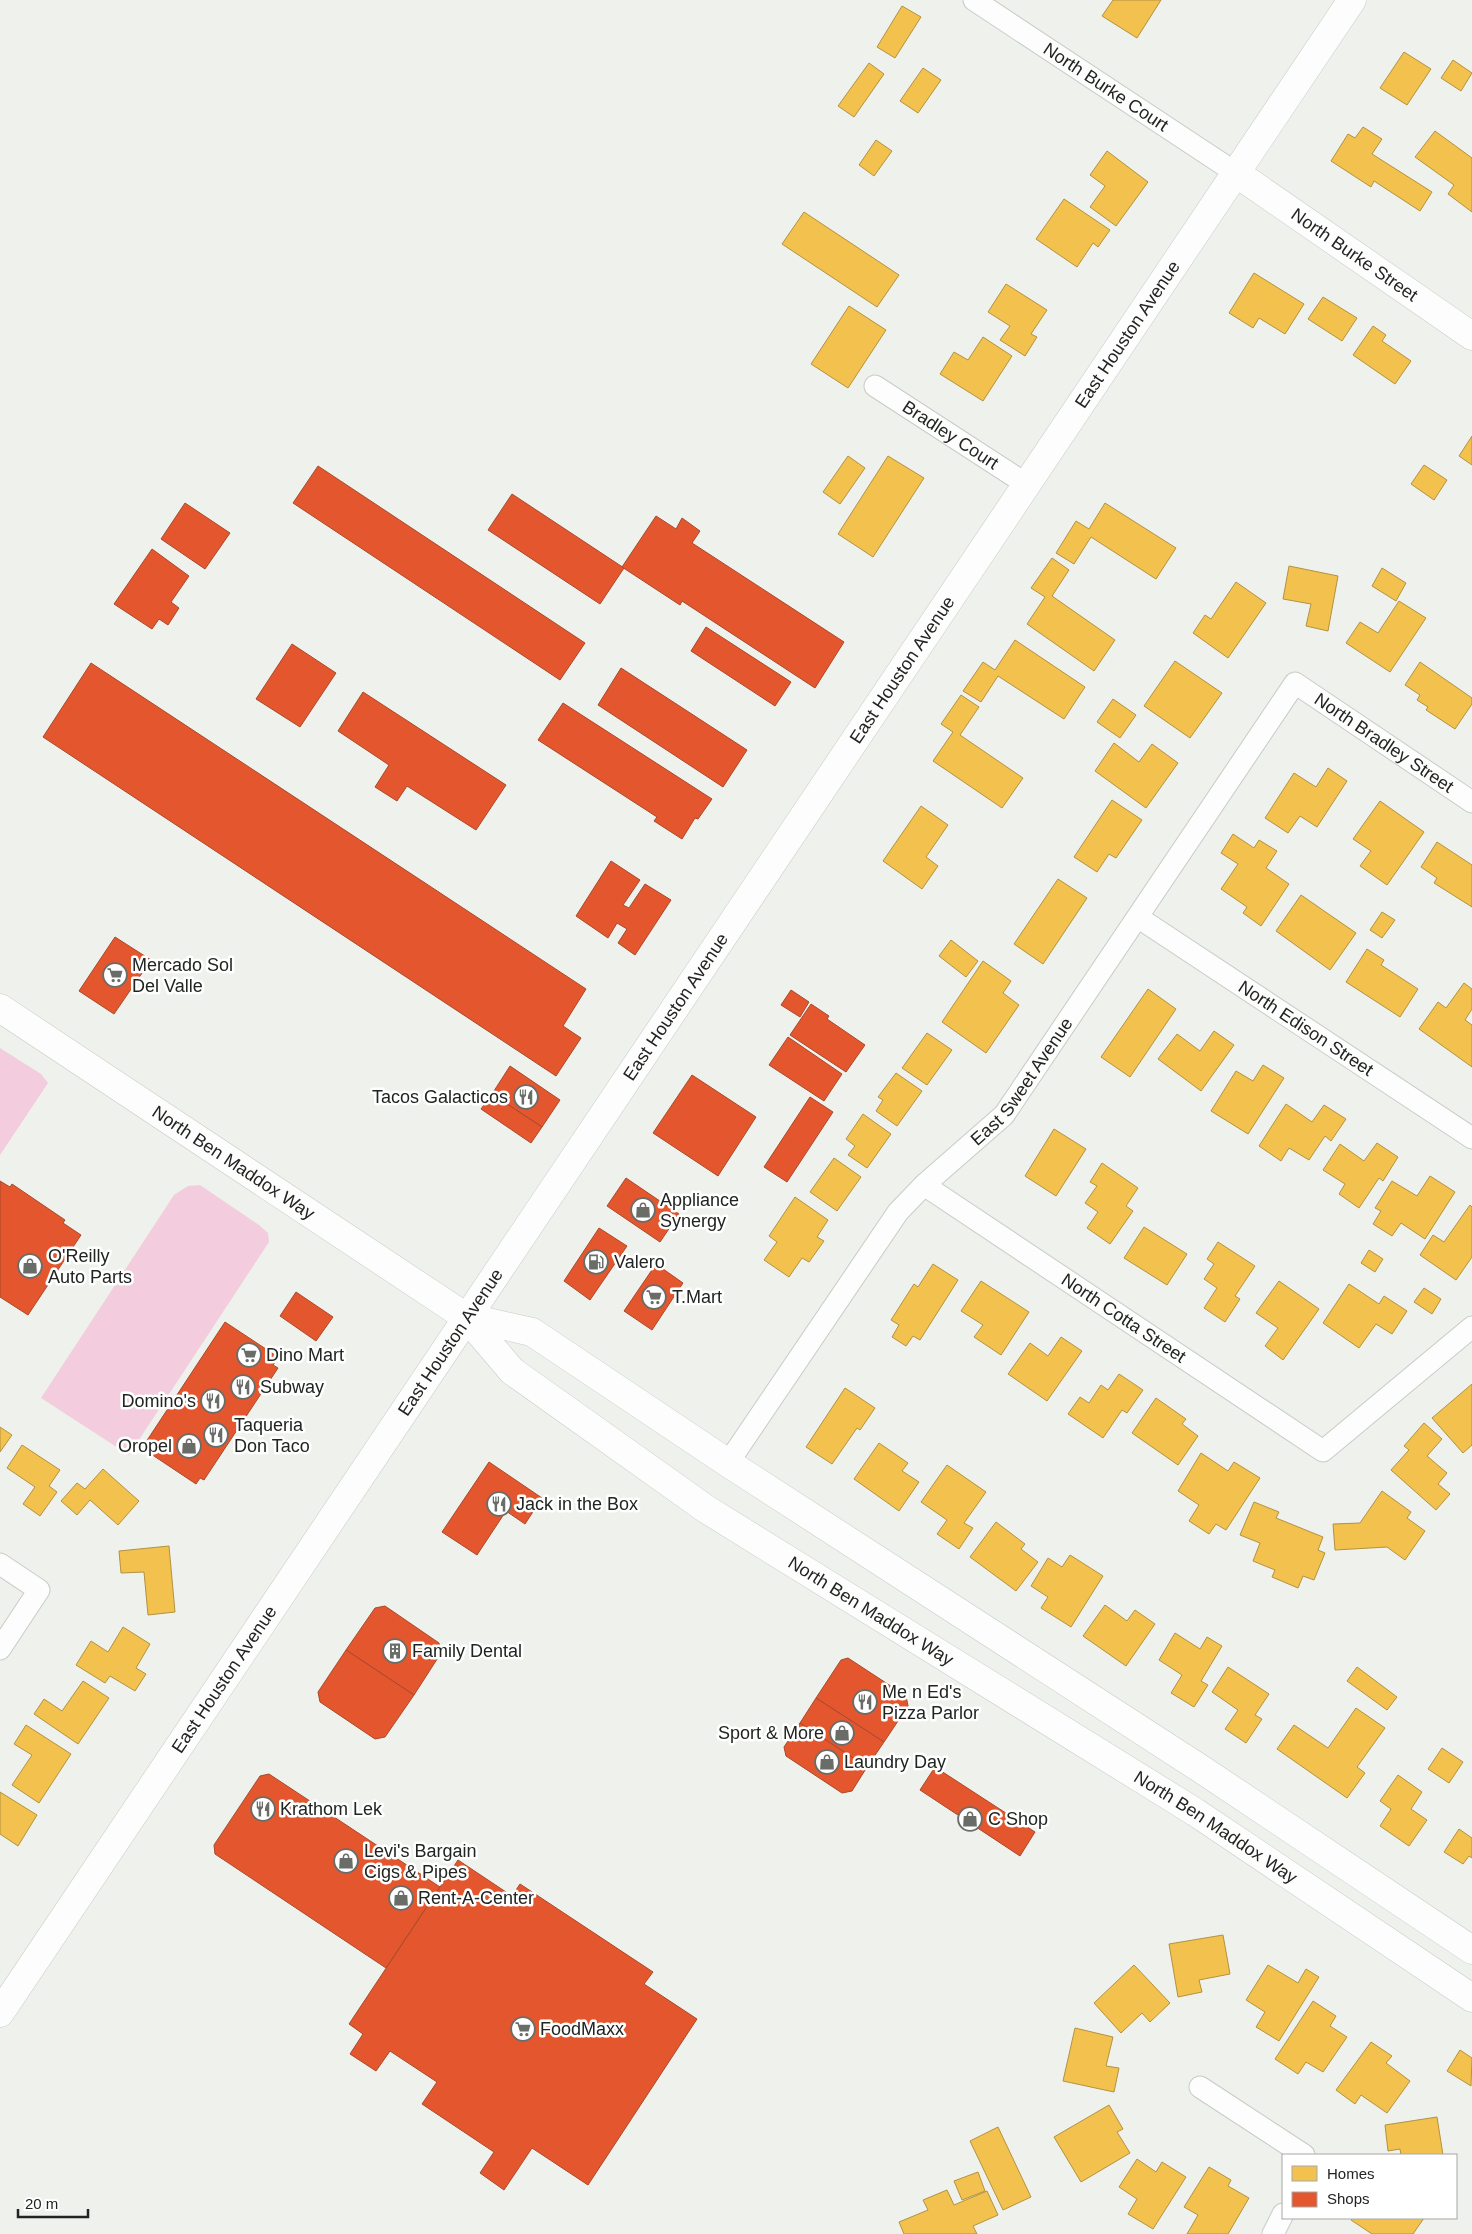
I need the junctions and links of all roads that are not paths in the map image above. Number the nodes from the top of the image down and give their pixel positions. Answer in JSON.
{"nodes":[{"id":1,"x":974,"y":0,"type":"edge"},
{"id":2,"x":1352,"y":0,"type":"edge"},
{"id":3,"x":1236,"y":173,"type":"junction"},
{"id":4,"x":1472,"y":336,"type":"edge"},
{"id":5,"x":875,"y":386,"type":"dead end"},
{"id":6,"x":1026,"y":484,"type":"junction"},
{"id":7,"x":1295,"y":683,"type":"joint"},
{"id":8,"x":1472,"y":802,"type":"edge"},
{"id":9,"x":1139,"y":918,"type":"junction"},
{"id":10,"x":0,"y":1008,"type":"edge"},
{"id":11,"x":1472,"y":1138,"type":"edge"},
{"id":12,"x":924,"y":1185,"type":"junction"},
{"id":13,"x":466,"y":1317,"type":"junction"},
{"id":14,"x":1472,"y":1327,"type":"edge"},
{"id":15,"x":728,"y":1463,"type":"junction"},
{"id":16,"x":0,"y":1564,"type":"edge"},
{"id":17,"x":0,"y":1649,"type":"edge"},
{"id":18,"x":1472,"y":1950,"type":"edge"},
{"id":19,"x":1472,"y":1998,"type":"edge"},
{"id":20,"x":0,"y":2013,"type":"edge"},
{"id":21,"x":1200,"y":2086,"type":"dead end"},
{"id":22,"x":1302,"y":2154,"type":"edge"},
{"id":23,"x":1282,"y":2216,"type":"edge"},
{"id":24,"x":1272,"y":2234,"type":"edge"}],
"edges":[{"from":1,"to":3,"type":"street","name":"North Burke Court"},
{"from":2,"to":3,"type":"main road","name":"East Houston Avenue"},
{"from":3,"to":4,"type":"main road","name":"North Burke Street"},
{"from":3,"to":6,"type":"main road","name":"East Houston Avenue"},
{"from":5,"to":6,"type":"street","name":"Bradley Court"},
{"from":6,"to":13,"type":"main road","name":"East Houston Avenue"},
{"from":7,"to":8,"type":"street","name":"North Bradley Street"},
{"from":7,"to":9,"type":"street","name":"East Sweet Avenue"},
{"from":9,"to":11,"type":"street","name":"North Edison Street"},
{"from":9,"to":12,"type":"street","name":"East Sweet Avenue"},
{"from":10,"to":13,"type":"main road","name":"North Ben Maddox Way"},
{"from":12,"to":14,"type":"street","name":"North Cotta Street"},
{"from":12,"to":15,"type":"street","name":"East Sweet Avenue"},
{"from":13,"to":15,"type":"main road","name":"North Ben Maddox Way"},
{"from":13,"to":19,"type":"main road","name":"North Ben Maddox Way"},
{"from":13,"to":20,"type":"main road","name":"East Houston Avenue"},
{"from":15,"to":18,"type":"main road","name":"North Ben Maddox Way"},
{"from":16,"to":17,"type":"street"},
{"from":21,"to":22,"type":"street"},
{"from":23,"to":24,"type":"street"}]}
